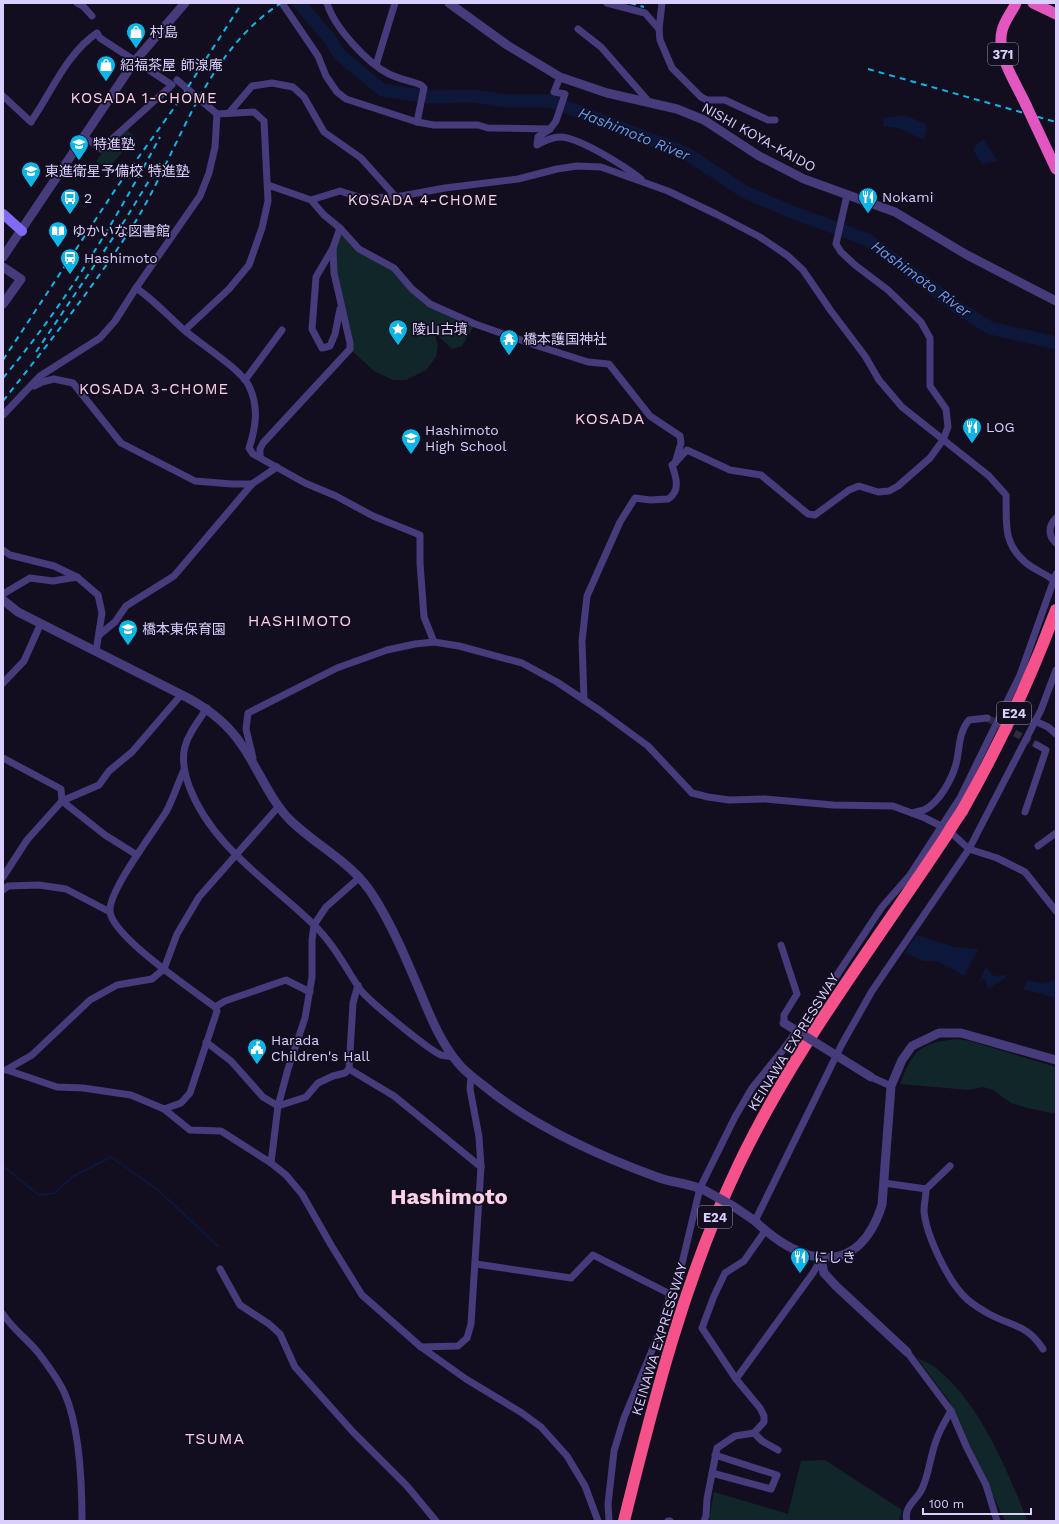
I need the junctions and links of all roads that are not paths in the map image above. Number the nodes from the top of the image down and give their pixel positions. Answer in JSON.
{"nodes":[{"id":1,"x":78,"y":3,"type":"edge"},
{"id":2,"x":185,"y":3,"type":"edge"},
{"id":3,"x":282,"y":3,"type":"edge"},
{"id":4,"x":327,"y":3,"type":"edge"},
{"id":5,"x":395,"y":3,"type":"edge"},
{"id":6,"x":449,"y":3,"type":"edge"},
{"id":7,"x":607,"y":3,"type":"edge"},
{"id":8,"x":662,"y":3,"type":"edge"},
{"id":9,"x":1016,"y":3,"type":"edge"},
{"id":10,"x":1033,"y":3,"type":"edge"},
{"id":11,"x":1056,"y":14,"type":"edge"},
{"id":12,"x":92,"y":16,"type":"dead end"},
{"id":13,"x":578,"y":29,"type":"dead end"},
{"id":14,"x":659,"y":29,"type":"junction"},
{"id":15,"x":134,"y":62,"type":"junction"},
{"id":16,"x":376,"y":65,"type":"junction"},
{"id":17,"x":560,"y":77,"type":"junction"},
{"id":18,"x":177,"y":80,"type":"dead end"},
{"id":19,"x":3,"y":96,"type":"edge"},
{"id":20,"x":650,"y":103,"type":"junction"},
{"id":21,"x":229,"y":113,"type":"junction"},
{"id":22,"x":217,"y":114,"type":"junction"},
{"id":23,"x":775,"y":120,"type":"dead end"},
{"id":24,"x":417,"y":122,"type":"junction"},
{"id":25,"x":550,"y":129,"type":"junction"},
{"id":26,"x":83,"y":136,"type":"junction"},
{"id":27,"x":1056,"y":170,"type":"edge"},
{"id":28,"x":646,"y":183,"type":"junction"},
{"id":29,"x":268,"y":185,"type":"junction"},
{"id":30,"x":847,"y":195,"type":"junction"},
{"id":31,"x":396,"y":197,"type":"junction"},
{"id":32,"x":311,"y":200,"type":"junction"},
{"id":33,"x":3,"y":214,"type":"edge"},
{"id":34,"x":340,"y":228,"type":"junction"},
{"id":35,"x":22,"y":230,"type":"junction"},
{"id":36,"x":333,"y":248,"type":"junction"},
{"id":37,"x":3,"y":257,"type":"edge"},
{"id":38,"x":3,"y":267,"type":"edge"},
{"id":39,"x":136,"y":288,"type":"junction"},
{"id":40,"x":1056,"y":301,"type":"edge"},
{"id":41,"x":3,"y":304,"type":"edge"},
{"id":42,"x":340,"y":304,"type":"junction"},
{"id":43,"x":184,"y":330,"type":"junction"},
{"id":44,"x":282,"y":330,"type":"dead end"},
{"id":45,"x":245,"y":380,"type":"junction"},
{"id":46,"x":28,"y":390,"type":"junction"},
{"id":47,"x":3,"y":415,"type":"edge"},
{"id":48,"x":943,"y":440,"type":"junction"},
{"id":49,"x":260,"y":457,"type":"junction"},
{"id":50,"x":675,"y":462,"type":"junction"},
{"id":51,"x":276,"y":467,"type":"junction"},
{"id":52,"x":252,"y":484,"type":"junction"},
{"id":53,"x":1056,"y":518,"type":"edge"},
{"id":54,"x":1056,"y":543,"type":"edge"},
{"id":55,"x":3,"y":550,"type":"edge"},
{"id":56,"x":77,"y":577,"type":"junction"},
{"id":57,"x":1055,"y":579,"type":"edge"},
{"id":58,"x":3,"y":594,"type":"edge"},
{"id":59,"x":3,"y":600,"type":"edge"},
{"id":60,"x":1056,"y":610,"type":"edge"},
{"id":61,"x":41,"y":623,"type":"junction"},
{"id":62,"x":99,"y":635,"type":"junction"},
{"id":63,"x":434,"y":642,"type":"junction"},
{"id":64,"x":96,"y":651,"type":"junction"},
{"id":65,"x":1056,"y":670,"type":"edge"},
{"id":66,"x":3,"y":683,"type":"edge"},
{"id":67,"x":181,"y":695,"type":"junction"},
{"id":68,"x":584,"y":700,"type":"junction"},
{"id":69,"x":207,"y":708,"type":"junction"},
{"id":70,"x":988,"y":718,"type":"tunnel mouth"},
{"id":71,"x":1035,"y":721,"type":"junction"},
{"id":72,"x":1056,"y":734,"type":"edge"},
{"id":73,"x":1037,"y":745,"type":"tunnel mouth"},
{"id":74,"x":3,"y":758,"type":"edge"},
{"id":75,"x":184,"y":770,"type":"junction"},
{"id":76,"x":257,"y":771,"type":"junction"},
{"id":77,"x":62,"y":800,"type":"junction"},
{"id":78,"x":279,"y":806,"type":"junction"},
{"id":79,"x":1025,"y":812,"type":"dead end"},
{"id":80,"x":912,"y":813,"type":"junction"},
{"id":81,"x":947,"y":830,"type":"junction"},
{"id":82,"x":1056,"y":833,"type":"edge"},
{"id":83,"x":1038,"y":846,"type":"dead end"},
{"id":84,"x":969,"y":849,"type":"junction"},
{"id":85,"x":137,"y":855,"type":"junction"},
{"id":86,"x":237,"y":855,"type":"junction"},
{"id":87,"x":3,"y":877,"type":"edge"},
{"id":88,"x":360,"y":877,"type":"junction"},
{"id":89,"x":3,"y":890,"type":"edge"},
{"id":90,"x":110,"y":912,"type":"junction"},
{"id":91,"x":1056,"y":912,"type":"edge"},
{"id":92,"x":314,"y":925,"type":"junction"},
{"id":93,"x":781,"y":945,"type":"dead end"},
{"id":94,"x":164,"y":969,"type":"junction"},
{"id":95,"x":358,"y":985,"type":"junction"},
{"id":96,"x":310,"y":992,"type":"junction"},
{"id":97,"x":215,"y":1007,"type":"junction"},
{"id":98,"x":784,"y":1023,"type":"joint"},
{"id":99,"x":206,"y":1042,"type":"junction"},
{"id":100,"x":453,"y":1057,"type":"junction"},
{"id":101,"x":1056,"y":1060,"type":"edge"},
{"id":102,"x":349,"y":1069,"type":"junction"},
{"id":103,"x":5,"y":1071,"type":"edge"},
{"id":104,"x":471,"y":1076,"type":"junction"},
{"id":105,"x":871,"y":1077,"type":"joint"},
{"id":106,"x":891,"y":1086,"type":"junction"},
{"id":107,"x":278,"y":1106,"type":"junction"},
{"id":108,"x":164,"y":1109,"type":"junction"},
{"id":109,"x":271,"y":1163,"type":"junction"},
{"id":110,"x":950,"y":1166,"type":"dead end"},
{"id":111,"x":482,"y":1167,"type":"junction"},
{"id":112,"x":884,"y":1182,"type":"junction"},
{"id":113,"x":702,"y":1189,"type":"junction"},
{"id":114,"x":926,"y":1189,"type":"junction"},
{"id":115,"x":754,"y":1221,"type":"junction"},
{"id":116,"x":765,"y":1230,"type":"junction"},
{"id":117,"x":821,"y":1259,"type":"junction"},
{"id":118,"x":476,"y":1264,"type":"junction"},
{"id":119,"x":220,"y":1269,"type":"dead end"},
{"id":120,"x":670,"y":1294,"type":"junction"},
{"id":121,"x":3,"y":1314,"type":"edge"},
{"id":122,"x":421,"y":1346,"type":"junction"},
{"id":123,"x":1043,"y":1349,"type":"dead end"},
{"id":124,"x":907,"y":1352,"type":"joint"},
{"id":125,"x":736,"y":1379,"type":"junction"},
{"id":126,"x":951,"y":1411,"type":"junction"},
{"id":127,"x":754,"y":1433,"type":"junction"},
{"id":128,"x":778,"y":1450,"type":"dead end"},
{"id":129,"x":715,"y":1455,"type":"junction"},
{"id":130,"x":712,"y":1472,"type":"junction"},
{"id":131,"x":82,"y":1521,"type":"edge"},
{"id":132,"x":436,"y":1521,"type":"edge"},
{"id":133,"x":598,"y":1521,"type":"edge"},
{"id":134,"x":609,"y":1521,"type":"edge"},
{"id":135,"x":624,"y":1521,"type":"edge"},
{"id":136,"x":704,"y":1521,"type":"edge"},
{"id":137,"x":907,"y":1521,"type":"edge"},
{"id":138,"x":997,"y":1521,"type":"edge"}],
"edges":[{"from":1,"to":12,"type":"street"},
{"from":2,"to":15,"type":"street"},
{"from":3,"to":24,"type":"street"},
{"from":4,"to":16,"type":"street"},
{"from":5,"to":16,"type":"street"},
{"from":6,"to":17,"type":"street","name":"NISHI KOYA-KAIDO"},
{"from":7,"to":14,"type":"street"},
{"from":8,"to":14,"type":"street"},
{"from":9,"to":27,"type":"highway","number":"371","bridge":true},
{"from":10,"to":11,"type":"highway"},
{"from":13,"to":20,"type":"street"},
{"from":14,"to":23,"type":"street"},
{"from":15,"to":19,"type":"street"},
{"from":15,"to":26,"type":"street"},
{"from":15,"to":26,"type":"street"},
{"from":16,"to":24,"type":"street"},
{"from":17,"to":20,"type":"street","name":"NISHI KOYA-KAIDO"},
{"from":17,"to":25,"type":"street"},
{"from":18,"to":22,"type":"street"},
{"from":20,"to":30,"type":"street","name":"NISHI KOYA-KAIDO"},
{"from":21,"to":22,"type":"street"},
{"from":21,"to":29,"type":"street"},
{"from":21,"to":31,"type":"street"},
{"from":22,"to":39,"type":"street"},
{"from":24,"to":25,"type":"street"},
{"from":25,"to":28,"type":"street"},
{"from":26,"to":35,"type":"street"},
{"from":28,"to":31,"type":"street"},
{"from":28,"to":48,"type":"street"},
{"from":29,"to":32,"type":"street"},
{"from":29,"to":43,"type":"street"},
{"from":30,"to":40,"type":"street","name":"NISHI KOYA-KAIDO"},
{"from":30,"to":48,"type":"street"},
{"from":31,"to":32,"type":"street"},
{"from":32,"to":34,"type":"street"},
{"from":33,"to":35,"type":"main road"},
{"from":34,"to":36,"type":"street"},
{"from":34,"to":50,"type":"street"},
{"from":35,"to":37,"type":"street"},
{"from":36,"to":42,"type":"street"},
{"from":36,"to":42,"type":"street"},
{"from":38,"to":41,"type":"street"},
{"from":39,"to":43,"type":"street"},
{"from":39,"to":46,"type":"street"},
{"from":42,"to":49,"type":"street"},
{"from":43,"to":45,"type":"street"},
{"from":44,"to":45,"type":"street"},
{"from":45,"to":49,"type":"street"},
{"from":46,"to":47,"type":"street"},
{"from":46,"to":52,"type":"street"},
{"from":48,"to":50,"type":"street"},
{"from":48,"to":57,"type":"street"},
{"from":49,"to":51,"type":"street"},
{"from":50,"to":68,"type":"street"},
{"from":51,"to":52,"type":"street"},
{"from":51,"to":63,"type":"street"},
{"from":52,"to":62,"type":"street"},
{"from":53,"to":54,"type":"street"},
{"from":55,"to":56,"type":"street"},
{"from":56,"to":58,"type":"street"},
{"from":56,"to":62,"type":"street"},
{"from":57,"to":81,"type":"street"},
{"from":59,"to":61,"type":"street"},
{"from":60,"to":81,"type":"highway","name":"KEINAWA EXPRESSWAY","number":"E24","bridge":true},
{"from":61,"to":64,"type":"street"},
{"from":61,"to":66,"type":"street"},
{"from":62,"to":64,"type":"street"},
{"from":63,"to":68,"type":"street"},
{"from":63,"to":76,"type":"street"},
{"from":64,"to":67,"type":"street"},
{"from":65,"to":71,"type":"street"},
{"from":67,"to":69,"type":"street"},
{"from":67,"to":77,"type":"street"},
{"from":68,"to":80,"type":"street"},
{"from":69,"to":75,"type":"street"},
{"from":69,"to":76,"type":"street"},
{"from":70,"to":80,"type":"street"},
{"from":71,"to":72,"type":"street"},
{"from":71,"to":84,"type":"street"},
{"from":73,"to":79,"type":"street"},
{"from":74,"to":77,"type":"street"},
{"from":75,"to":85,"type":"street"},
{"from":75,"to":86,"type":"street"},
{"from":76,"to":78,"type":"street"},
{"from":77,"to":85,"type":"street"},
{"from":77,"to":87,"type":"street"},
{"from":78,"to":86,"type":"street"},
{"from":78,"to":88,"type":"street"},
{"from":80,"to":81,"type":"street"},
{"from":81,"to":84,"type":"street"},
{"from":81,"to":113,"type":"street"},
{"from":81,"to":135,"type":"highway","name":"KEINAWA EXPRESSWAY","number":"E24"},
{"from":82,"to":83,"type":"street"},
{"from":84,"to":91,"type":"street"},
{"from":84,"to":115,"type":"street"},
{"from":85,"to":90,"type":"street"},
{"from":86,"to":92,"type":"street"},
{"from":86,"to":94,"type":"street"},
{"from":88,"to":92,"type":"street"},
{"from":88,"to":100,"type":"street"},
{"from":89,"to":90,"type":"street"},
{"from":90,"to":94,"type":"street"},
{"from":92,"to":95,"type":"street"},
{"from":92,"to":96,"type":"street"},
{"from":93,"to":98,"type":"street"},
{"from":94,"to":97,"type":"street"},
{"from":94,"to":103,"type":"street"},
{"from":95,"to":100,"type":"street"},
{"from":95,"to":102,"type":"street"},
{"from":96,"to":97,"type":"street"},
{"from":96,"to":107,"type":"street"},
{"from":97,"to":99,"type":"street"},
{"from":98,"to":105,"type":"street","bridge":true},
{"from":99,"to":107,"type":"street"},
{"from":99,"to":108,"type":"street"},
{"from":100,"to":104,"type":"street"},
{"from":101,"to":106,"type":"street"},
{"from":102,"to":107,"type":"street"},
{"from":102,"to":111,"type":"street"},
{"from":103,"to":108,"type":"street"},
{"from":104,"to":111,"type":"street"},
{"from":104,"to":113,"type":"street"},
{"from":105,"to":106,"type":"street"},
{"from":106,"to":112,"type":"street"},
{"from":107,"to":109,"type":"street"},
{"from":108,"to":109,"type":"street"},
{"from":109,"to":122,"type":"street"},
{"from":110,"to":114,"type":"street"},
{"from":111,"to":118,"type":"street"},
{"from":112,"to":114,"type":"street"},
{"from":112,"to":117,"type":"street"},
{"from":113,"to":115,"type":"street","bridge":true},
{"from":113,"to":120,"type":"street"},
{"from":114,"to":123,"type":"street"},
{"from":115,"to":116,"type":"street"},
{"from":116,"to":117,"type":"street"},
{"from":116,"to":125,"type":"street"},
{"from":117,"to":124,"type":"street"},
{"from":117,"to":125,"type":"street"},
{"from":118,"to":120,"type":"street"},
{"from":118,"to":122,"type":"street"},
{"from":119,"to":132,"type":"street"},
{"from":120,"to":134,"type":"street"},
{"from":121,"to":131,"type":"street"},
{"from":122,"to":133,"type":"street"},
{"from":124,"to":126,"type":"street"},
{"from":125,"to":127,"type":"street"},
{"from":126,"to":137,"type":"street"},
{"from":126,"to":138,"type":"street"},
{"from":127,"to":128,"type":"street"},
{"from":127,"to":129,"type":"street"},
{"from":129,"to":130,"type":"street"},
{"from":129,"to":130,"type":"street"},
{"from":130,"to":136,"type":"street"}]}
